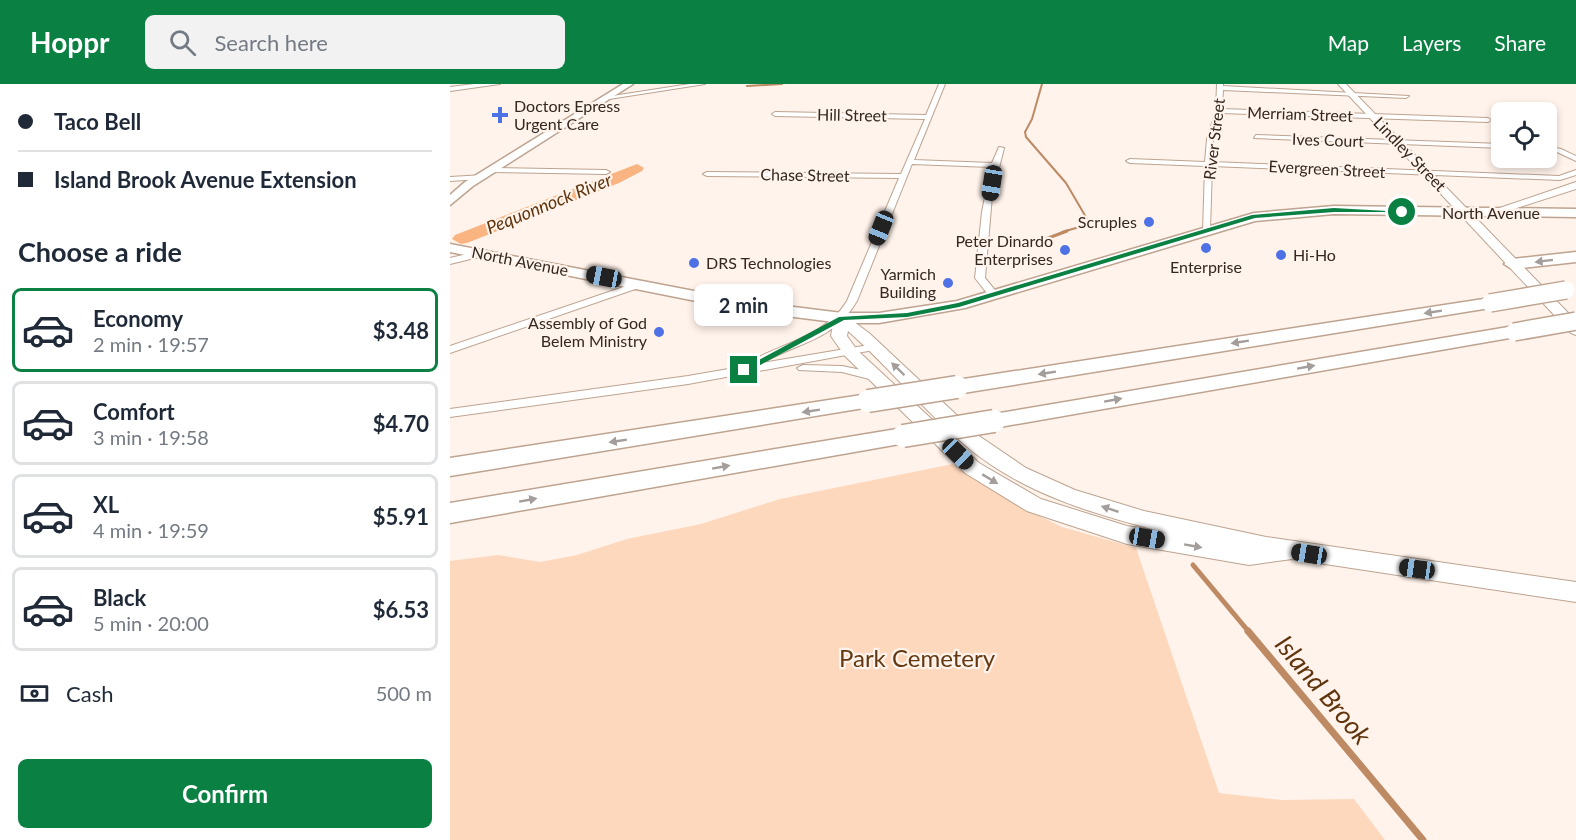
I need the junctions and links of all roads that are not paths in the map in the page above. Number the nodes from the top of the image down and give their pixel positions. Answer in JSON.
{"nodes":[{"id":1,"x":480,"y":84,"type":"edge"},
{"id":2,"x":496,"y":84,"type":"edge"},
{"id":3,"x":629,"y":84,"type":"edge"},
{"id":4,"x":702,"y":84,"type":"edge"},
{"id":5,"x":942,"y":84,"type":"edge"},
{"id":6,"x":1342,"y":84,"type":"edge"},
{"id":7,"x":1220,"y":86,"type":"edge"},
{"id":8,"x":450,"y":89,"type":"edge"},
{"id":9,"x":1351,"y":94,"type":"junction"},
{"id":10,"x":1406,"y":96,"type":"dead end"},
{"id":11,"x":609,"y":97,"type":"junction"},
{"id":12,"x":1219,"y":111,"type":"junction"},
{"id":13,"x":775,"y":114,"type":"dead end"},
{"id":14,"x":928,"y":117,"type":"junction"},
{"id":15,"x":1374,"y":117,"type":"junction"},
{"id":16,"x":1488,"y":120,"type":"dead end"},
{"id":17,"x":1256,"y":137,"type":"dead end"},
{"id":18,"x":1399,"y":142,"type":"junction"},
{"id":19,"x":1491,"y":146,"type":"edge"},
{"id":20,"x":1001,"y":148,"type":"dead end"},
{"id":21,"x":1557,"y":150,"type":"edge"},
{"id":22,"x":1576,"y":159,"type":"edge"},
{"id":23,"x":1130,"y":161,"type":"dead end"},
{"id":24,"x":908,"y":162,"type":"junction"},
{"id":25,"x":1209,"y":163,"type":"junction"},
{"id":26,"x":994,"y":165,"type":"junction"},
{"id":27,"x":492,"y":170,"type":"junction"},
{"id":28,"x":606,"y":172,"type":"dead end"},
{"id":29,"x":1576,"y":172,"type":"edge"},
{"id":30,"x":707,"y":174,"type":"dead end"},
{"id":31,"x":1430,"y":174,"type":"junction"},
{"id":32,"x":902,"y":176,"type":"junction"},
{"id":33,"x":481,"y":177,"type":"junction"},
{"id":34,"x":450,"y":179,"type":"edge"},
{"id":35,"x":470,"y":184,"type":"junction"},
{"id":36,"x":1576,"y":185,"type":"edge"},
{"id":37,"x":450,"y":193,"type":"edge"},
{"id":38,"x":1537,"y":198,"type":"junction"},
{"id":39,"x":450,"y":201,"type":"edge"},
{"id":40,"x":1491,"y":213,"type":"junction"},
{"id":41,"x":1573,"y":213,"type":"edge"},
{"id":42,"x":1468,"y":214,"type":"junction"},
{"id":43,"x":1206,"y":230,"type":"junction"},
{"id":44,"x":451,"y":251,"type":"edge"},
{"id":45,"x":1576,"y":257,"type":"edge"},
{"id":46,"x":1512,"y":264,"type":"junction"},
{"id":47,"x":641,"y":284,"type":"junction"},
{"id":48,"x":1571,"y":290,"type":"edge"},
{"id":49,"x":994,"y":295,"type":"junction"},
{"id":50,"x":842,"y":318,"type":"junction"},
{"id":51,"x":1576,"y":321,"type":"edge"},
{"id":52,"x":1576,"y":330,"type":"edge"},
{"id":53,"x":875,"y":347,"type":"junction"},
{"id":54,"x":450,"y":350,"type":"edge"},
{"id":55,"x":851,"y":353,"type":"junction"},
{"id":56,"x":744,"y":370,"type":"junction"},
{"id":57,"x":877,"y":377,"type":"junction"},
{"id":58,"x":450,"y":413,"type":"edge"},
{"id":59,"x":450,"y":467,"type":"edge"},
{"id":60,"x":489,"y":507,"type":"junction"},
{"id":61,"x":450,"y":513,"type":"edge"},
{"id":62,"x":450,"y":518,"type":"edge"},
{"id":63,"x":1289,"y":551,"type":"junction"},
{"id":64,"x":1576,"y":592,"type":"edge"}],
"edges":[{"from":1,"to":8,"type":"main road"},
{"from":2,"to":8,"type":"main road"},
{"from":3,"to":11,"type":"main road"},
{"from":4,"to":11,"type":"street"},
{"from":5,"to":14,"type":"street"},
{"from":6,"to":9,"type":"main road","name":"Lindley Street"},
{"from":7,"to":9,"type":"street"},
{"from":7,"to":12,"type":"street","name":"River Street"},
{"from":9,"to":10,"type":"street"},
{"from":9,"to":15,"type":"main road","name":"Lindley Street"},
{"from":11,"to":27,"type":"main road"},
{"from":12,"to":15,"type":"street","name":"Merriam Street"},
{"from":12,"to":25,"type":"street","name":"River Street"},
{"from":13,"to":14,"type":"street","name":"Hill Street"},
{"from":14,"to":24,"type":"street"},
{"from":15,"to":16,"type":"street","name":"Merriam Street"},
{"from":15,"to":18,"type":"main road","name":"Lindley Street"},
{"from":17,"to":18,"type":"street","name":"Ives Court"},
{"from":18,"to":19,"type":"street","name":"Ives Court"},
{"from":18,"to":31,"type":"main road","name":"Lindley Street"},
{"from":20,"to":26,"type":"street"},
{"from":21,"to":22,"type":"street"},
{"from":23,"to":25,"type":"street","name":"Evergreen Street"},
{"from":24,"to":26,"type":"street"},
{"from":24,"to":32,"type":"street"},
{"from":25,"to":31,"type":"street","name":"Evergreen Street"},
{"from":25,"to":43,"type":"street","name":"River Street"},
{"from":26,"to":49,"type":"street"},
{"from":27,"to":28,"type":"street"},
{"from":27,"to":33,"type":"main road"},
{"from":29,"to":31,"type":"street","name":"Evergreen Street"},
{"from":30,"to":32,"type":"street","name":"Chase Street"},
{"from":31,"to":42,"type":"main road","name":"Lindley Street"},
{"from":32,"to":50,"type":"street"},
{"from":33,"to":34,"type":"street"},
{"from":33,"to":35,"type":"main road"},
{"from":35,"to":37,"type":"main road"},
{"from":35,"to":39,"type":"main road"},
{"from":36,"to":38,"type":"main road"},
{"from":38,"to":40,"type":"main road"},
{"from":38,"to":41,"type":"main road"},
{"from":40,"to":41,"type":"main road","name":"North Avenue"},
{"from":40,"to":42,"type":"main road","name":"North Avenue"},
{"from":42,"to":43,"type":"main road","name":"North Avenue"},
{"from":42,"to":46,"type":"main road","name":"Lindley Street"},
{"from":43,"to":49,"type":"main road","name":"North Avenue"},
{"from":44,"to":47,"type":"main road","name":"North Avenue"},
{"from":45,"to":46,"type":"highway","one_way":true},
{"from":46,"to":52,"type":"main road","name":"Lindley Street"},
{"from":47,"to":50,"type":"main road","name":"North Avenue"},
{"from":47,"to":54,"type":"street"},
{"from":48,"to":59,"type":"highway","one_way":true,"bridge":true},
{"from":49,"to":50,"type":"main road","name":"North Avenue"},
{"from":50,"to":53,"type":"main road"},
{"from":50,"to":55,"type":"main road"},
{"from":50,"to":56,"type":"street"},
{"from":60,"to":51,"type":"highway","one_way":true,"bridge":true},
{"from":53,"to":55,"type":"street"},
{"from":63,"to":53,"type":"main road","one_way":true},
{"from":55,"to":56,"type":"street"},
{"from":55,"to":57,"type":"main road"},
{"from":56,"to":57,"type":"street"},
{"from":56,"to":58,"type":"street"},
{"from":57,"to":63,"type":"main road","one_way":true},
{"from":60,"to":61,"type":"highway"},
{"from":60,"to":62,"type":"highway"},
{"from":63,"to":64,"type":"main road"}]}
